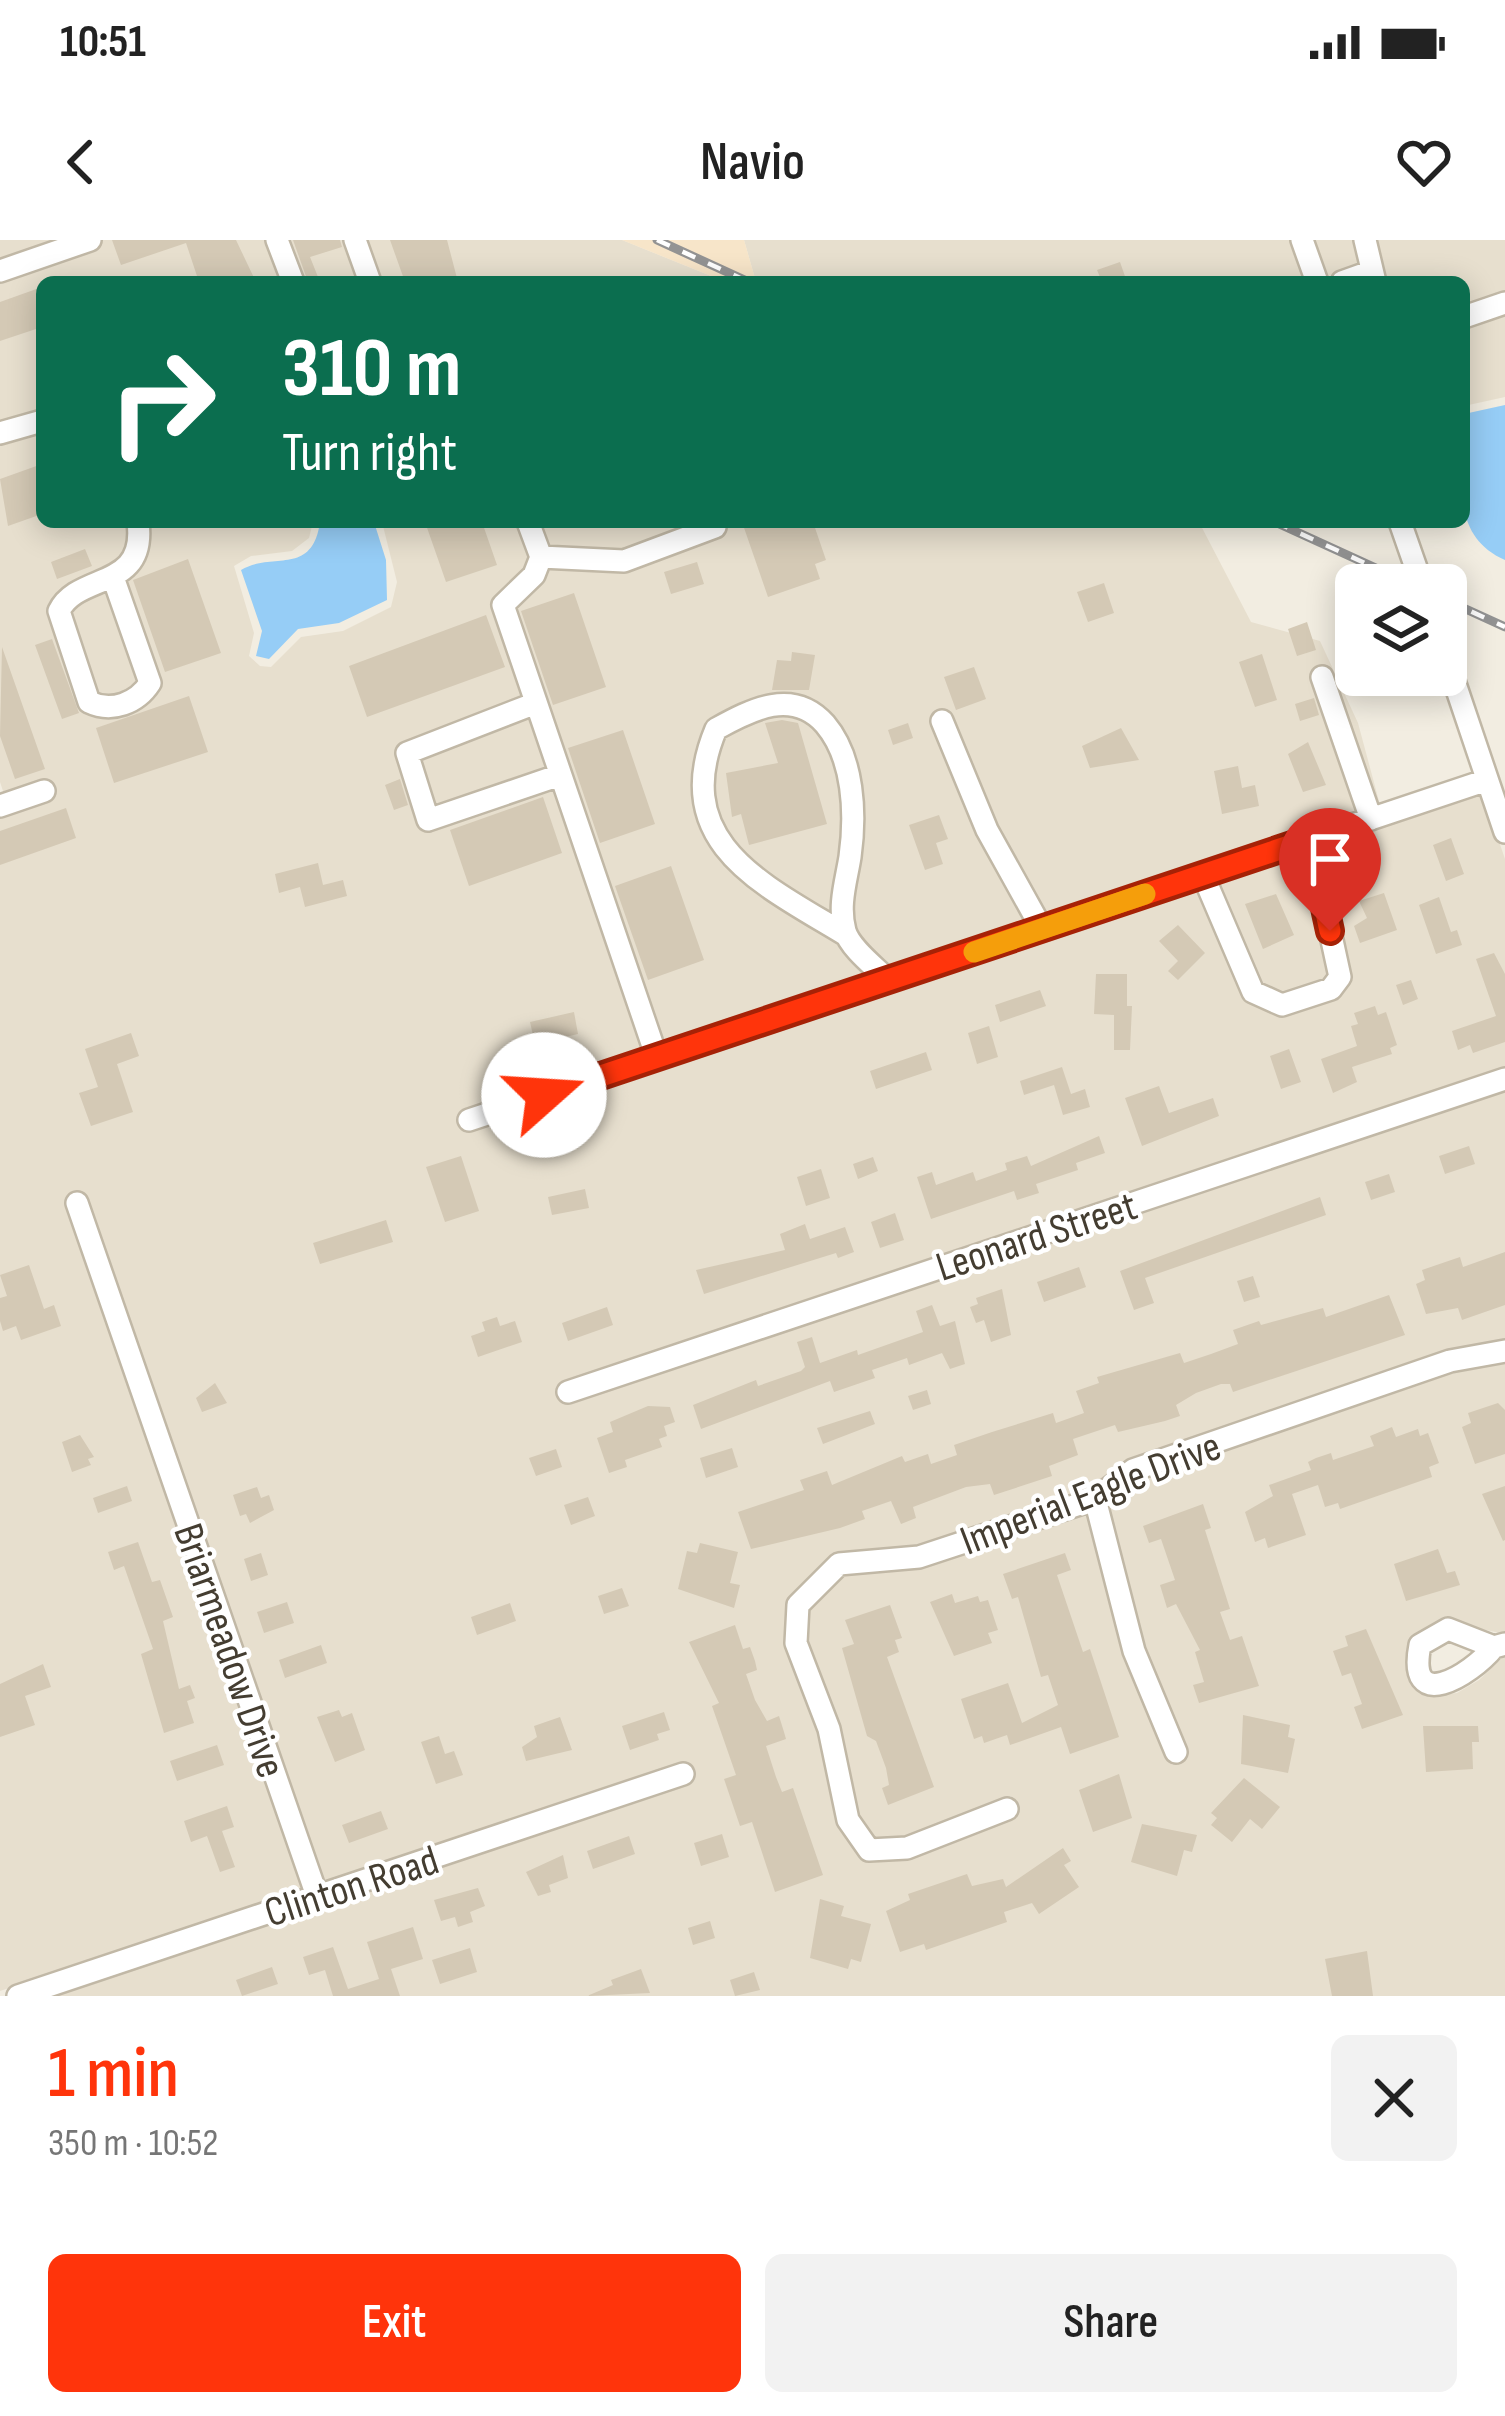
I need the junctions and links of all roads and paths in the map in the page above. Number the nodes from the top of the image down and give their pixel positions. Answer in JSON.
{"nodes":[{"id":1,"x":90,"y":240,"type":"edge"},
{"id":2,"x":277,"y":240,"type":"edge"},
{"id":3,"x":355,"y":240,"type":"edge"},
{"id":4,"x":1302,"y":240,"type":"edge"},
{"id":5,"x":1365,"y":240,"type":"edge"},
{"id":6,"x":0,"y":271,"type":"edge"},
{"id":7,"x":290,"y":276,"type":"edge"},
{"id":8,"x":368,"y":276,"type":"edge"},
{"id":9,"x":1315,"y":276,"type":"edge"},
{"id":10,"x":1373,"y":276,"type":"edge"},
{"id":11,"x":1505,"y":303,"type":"edge"},
{"id":12,"x":1470,"y":315,"type":"edge"},
{"id":13,"x":36,"y":423,"type":"edge"},
{"id":14,"x":0,"y":433,"type":"edge"},
{"id":15,"x":138,"y":528,"type":"edge"},
{"id":16,"x":530,"y":528,"type":"edge"},
{"id":17,"x":712,"y":528,"type":"edge"},
{"id":18,"x":1402,"y":528,"type":"edge"},
{"id":19,"x":541,"y":557,"type":"junction"},
{"id":20,"x":1415,"y":564,"type":"edge"},
{"id":21,"x":114,"y":580,"type":"junction"},
{"id":22,"x":1322,"y":677,"type":"dead end"},
{"id":23,"x":1459,"y":696,"type":"edge"},
{"id":24,"x":536,"y":703,"type":"junction"},
{"id":25,"x":942,"y":721,"type":"dead end"},
{"id":26,"x":560,"y":775,"type":"junction"},
{"id":27,"x":1487,"y":780,"type":"junction"},
{"id":28,"x":44,"y":791,"type":"dead end"},
{"id":29,"x":0,"y":806,"type":"edge"},
{"id":30,"x":1371,"y":818,"type":"junction"},
{"id":31,"x":1505,"y":832,"type":"edge"},
{"id":32,"x":1310,"y":839,"type":"junction"},
{"id":33,"x":1203,"y":875,"type":"junction"},
{"id":34,"x":1042,"y":929,"type":"junction"},
{"id":35,"x":846,"y":935,"type":"junction"},
{"id":36,"x":888,"y":980,"type":"junction"},
{"id":37,"x":657,"y":1058,"type":"junction"},
{"id":38,"x":1505,"y":1079,"type":"edge"},
{"id":39,"x":470,"y":1120,"type":"dead end"},
{"id":40,"x":77,"y":1203,"type":"dead end"},
{"id":41,"x":1505,"y":1351,"type":"edge"},
{"id":42,"x":568,"y":1392,"type":"dead end"},
{"id":43,"x":1094,"y":1499,"type":"junction"},
{"id":44,"x":1176,"y":1752,"type":"dead end"},
{"id":45,"x":683,"y":1774,"type":"dead end"},
{"id":46,"x":1007,"y":1808,"type":"dead end"},
{"id":47,"x":317,"y":1896,"type":"junction"},
{"id":48,"x":18,"y":1996,"type":"edge"}],
"edges":[{"from":1,"to":6,"type":"street"},
{"from":2,"to":7,"type":"street"},
{"from":3,"to":8,"type":"street"},
{"from":4,"to":9,"type":"street"},
{"from":5,"to":10,"type":"street"},
{"from":11,"to":12,"type":"street"},
{"from":13,"to":14,"type":"street"},
{"from":15,"to":21,"type":"street"},
{"from":16,"to":19,"type":"street"},
{"from":17,"to":19,"type":"street"},
{"from":18,"to":20,"type":"street"},
{"from":19,"to":24,"type":"street"},
{"from":21,"to":21,"type":"street"},
{"from":22,"to":30,"type":"street"},
{"from":23,"to":27,"type":"street"},
{"from":24,"to":26,"type":"street"},
{"from":24,"to":26,"type":"street"},
{"from":25,"to":34,"type":"street"},
{"from":26,"to":37,"type":"street"},
{"from":27,"to":30,"type":"street"},
{"from":27,"to":31,"type":"street"},
{"from":28,"to":29,"type":"street"},
{"from":30,"to":32,"type":"street"},
{"from":32,"to":33,"type":"street"},
{"from":32,"to":33,"type":"street"},
{"from":33,"to":34,"type":"street"},
{"from":34,"to":36,"type":"street"},
{"from":35,"to":35,"type":"street"},
{"from":35,"to":36,"type":"street"},
{"from":36,"to":37,"type":"street"},
{"from":37,"to":39,"type":"street"},
{"from":38,"to":42,"type":"street","name":"Leonard Street"},
{"from":40,"to":47,"type":"street","name":"Briarmeadow Drive"},
{"from":41,"to":43,"type":"street","name":"Imperial Eagle Drive"},
{"from":43,"to":44,"type":"street"},
{"from":43,"to":46,"type":"street","name":"Imperial Eagle Drive"},
{"from":45,"to":47,"type":"street","name":"Clinton Road"},
{"from":47,"to":48,"type":"street","name":"Clinton Road"}]}
